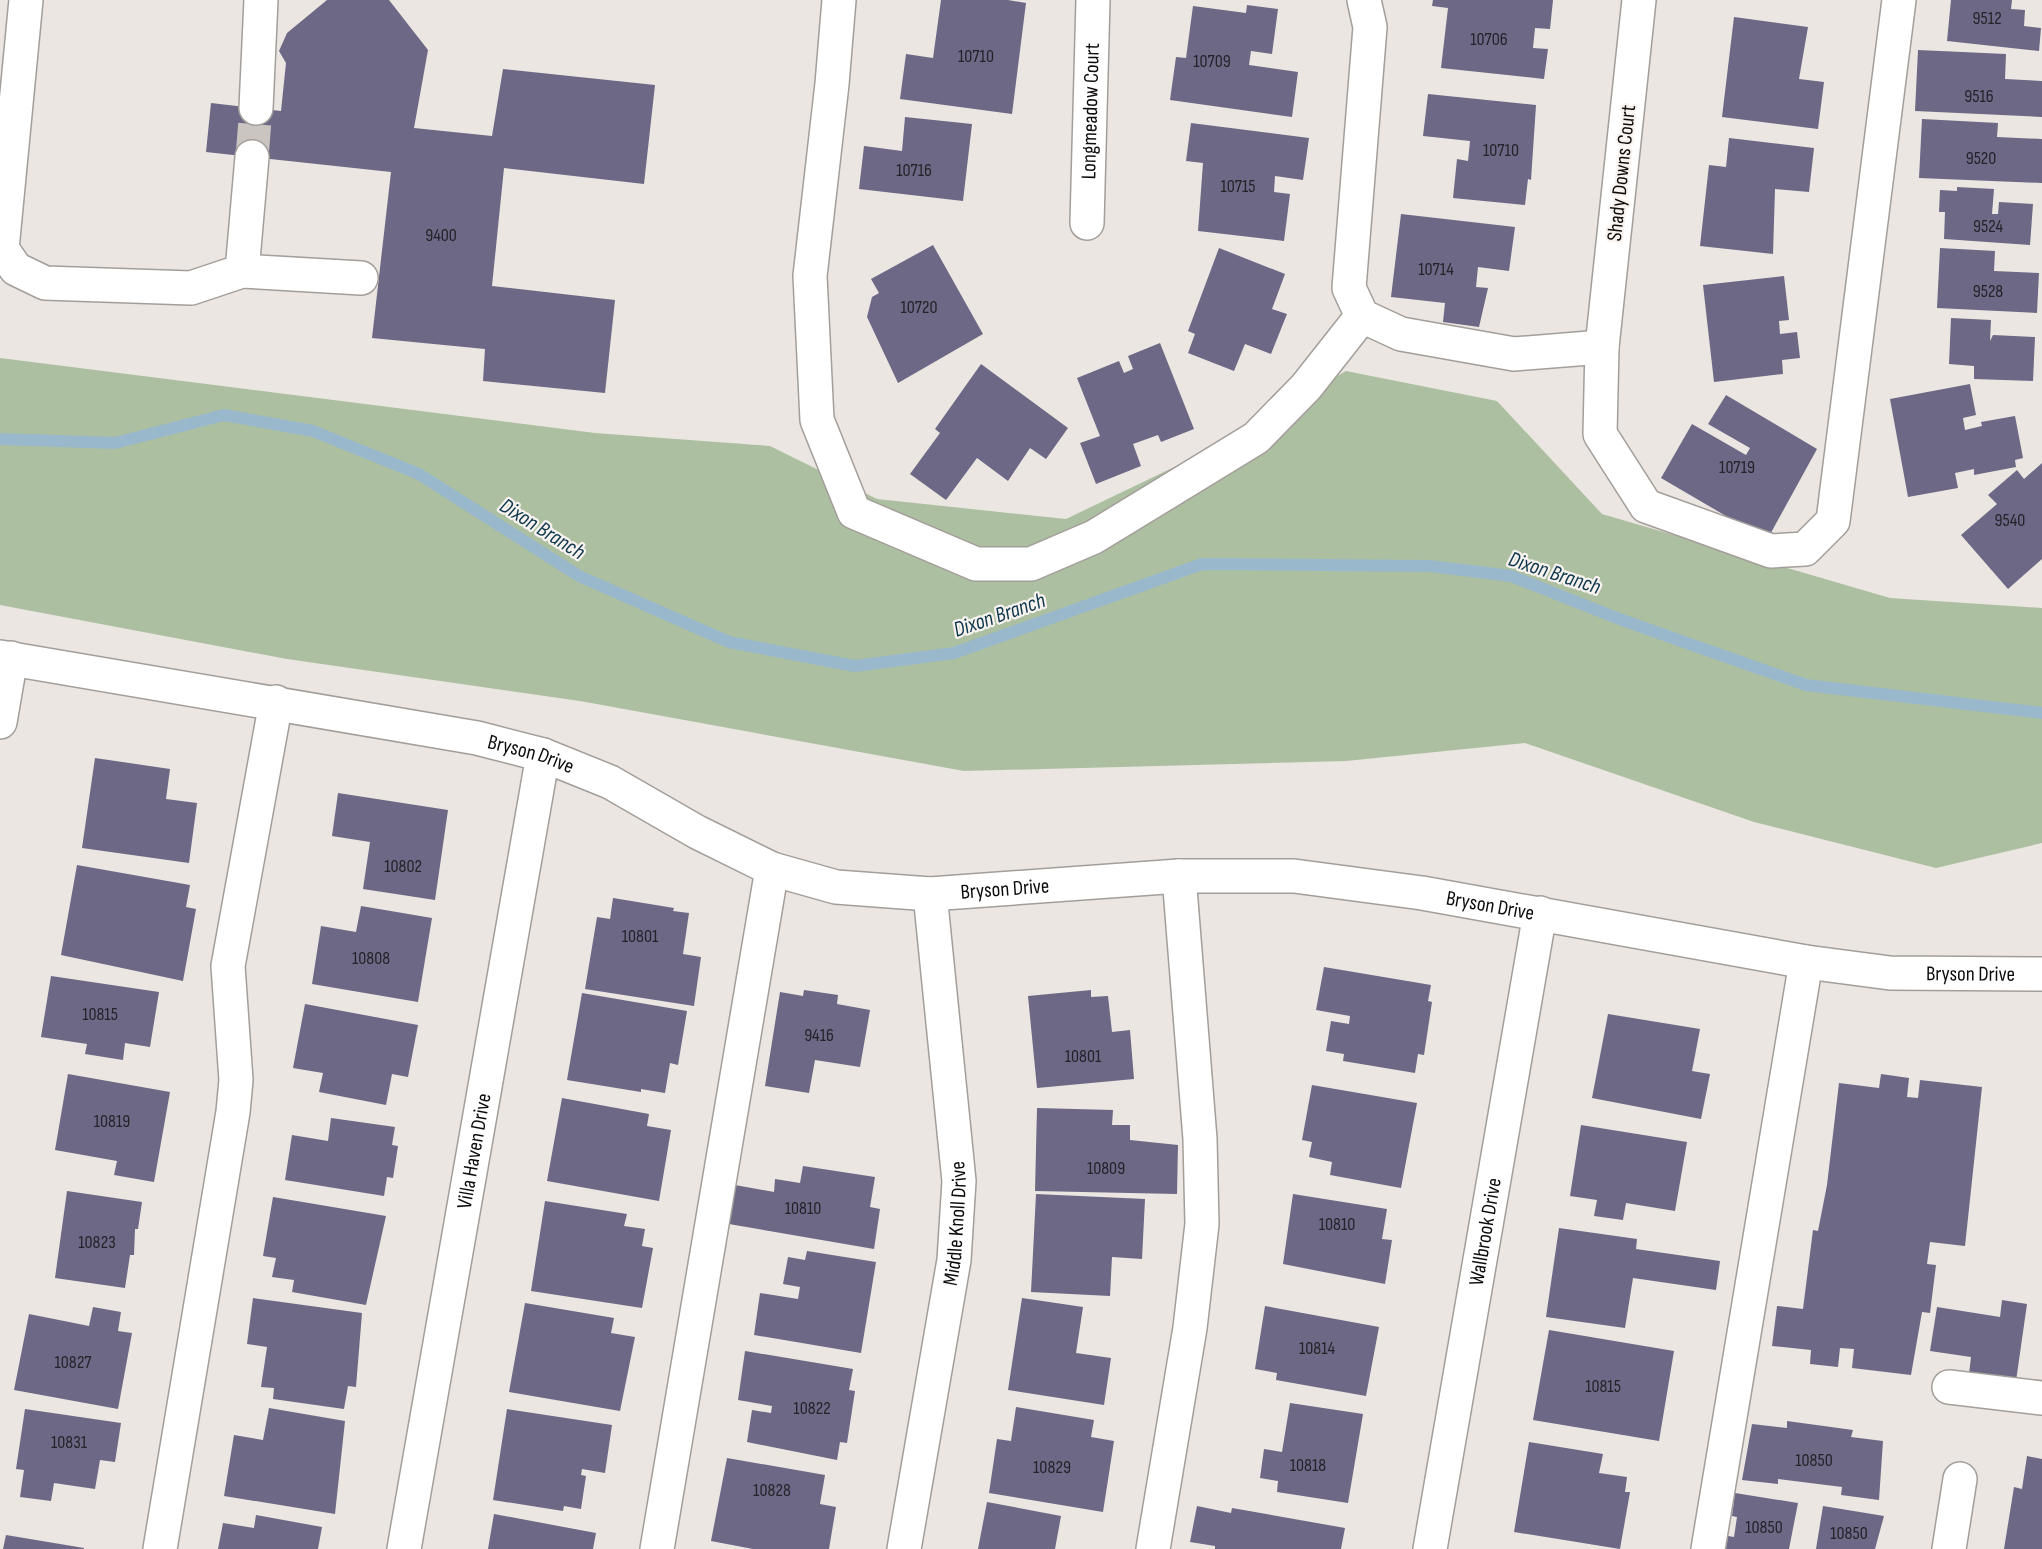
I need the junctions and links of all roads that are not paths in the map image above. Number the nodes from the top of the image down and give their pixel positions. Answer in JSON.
{"nodes":[{"id":1,"x":26,"y":0,"type":"edge"},
{"id":2,"x":261,"y":0,"type":"edge"},
{"id":3,"x":839,"y":0,"type":"edge"},
{"id":4,"x":1093,"y":0,"type":"edge"},
{"id":5,"x":1364,"y":0,"type":"edge"},
{"id":6,"x":1639,"y":0,"type":"edge"},
{"id":7,"x":1899,"y":0,"type":"edge"},
{"id":8,"x":256,"y":108,"type":"tunnel mouth"},
{"id":9,"x":252,"y":157,"type":"tunnel mouth"},
{"id":10,"x":1087,"y":222,"type":"dead end"},
{"id":11,"x":242,"y":271,"type":"junction"},
{"id":12,"x":361,"y":278,"type":"dead end"},
{"id":13,"x":1362,"y":315,"type":"junction"},
{"id":14,"x":1602,"y":346,"type":"junction"},
{"id":15,"x":5,"y":658,"type":"edge"},
{"id":16,"x":276,"y":702,"type":"junction"},
{"id":17,"x":0,"y":722,"type":"edge"},
{"id":18,"x":543,"y":755,"type":"junction"},
{"id":19,"x":772,"y":868,"type":"junction"},
{"id":20,"x":1179,"y":876,"type":"junction"},
{"id":21,"x":930,"y":894,"type":"junction"},
{"id":22,"x":1540,"y":913,"type":"junction"},
{"id":23,"x":1806,"y":962,"type":"junction"},
{"id":24,"x":2042,"y":975,"type":"edge"},
{"id":25,"x":1949,"y":1387,"type":"dead end"},
{"id":26,"x":2042,"y":1398,"type":"edge"},
{"id":27,"x":1960,"y":1479,"type":"dead end"},
{"id":28,"x":160,"y":1549,"type":"edge"},
{"id":29,"x":404,"y":1549,"type":"edge"},
{"id":30,"x":657,"y":1549,"type":"edge"},
{"id":31,"x":904,"y":1549,"type":"edge"},
{"id":32,"x":1153,"y":1549,"type":"edge"},
{"id":33,"x":1430,"y":1549,"type":"edge"},
{"id":34,"x":1708,"y":1549,"type":"edge"},
{"id":35,"x":1949,"y":1549,"type":"edge"}],
"edges":[{"from":1,"to":11,"type":"street"},
{"from":2,"to":8,"type":"street"},
{"from":3,"to":13,"type":"street"},
{"from":4,"to":10,"type":"street","name":"Longmeadow Court"},
{"from":5,"to":13,"type":"street"},
{"from":6,"to":14,"type":"street","name":"Shady Downs Court"},
{"from":7,"to":14,"type":"street","name":"Shady Downs Court"},
{"from":9,"to":11,"type":"street"},
{"from":11,"to":12,"type":"street"},
{"from":13,"to":14,"type":"street"},
{"from":15,"to":16,"type":"street","name":"Bryson Drive"},
{"from":15,"to":17,"type":"street"},
{"from":16,"to":18,"type":"street","name":"Bryson Drive"},
{"from":16,"to":28,"type":"street"},
{"from":18,"to":19,"type":"street","name":"Bryson Drive"},
{"from":18,"to":29,"type":"street","name":"Villa Haven Drive"},
{"from":19,"to":21,"type":"street","name":"Bryson Drive"},
{"from":19,"to":30,"type":"street"},
{"from":20,"to":21,"type":"street","name":"Bryson Drive"},
{"from":20,"to":22,"type":"street","name":"Bryson Drive"},
{"from":20,"to":32,"type":"street"},
{"from":21,"to":31,"type":"street","name":"Middle Knoll Drive"},
{"from":22,"to":23,"type":"street","name":"Bryson Drive"},
{"from":22,"to":33,"type":"street","name":"Wallbrook Drive"},
{"from":23,"to":24,"type":"street","name":"Bryson Drive"},
{"from":23,"to":34,"type":"street"},
{"from":25,"to":26,"type":"street"},
{"from":27,"to":35,"type":"street"}]}
